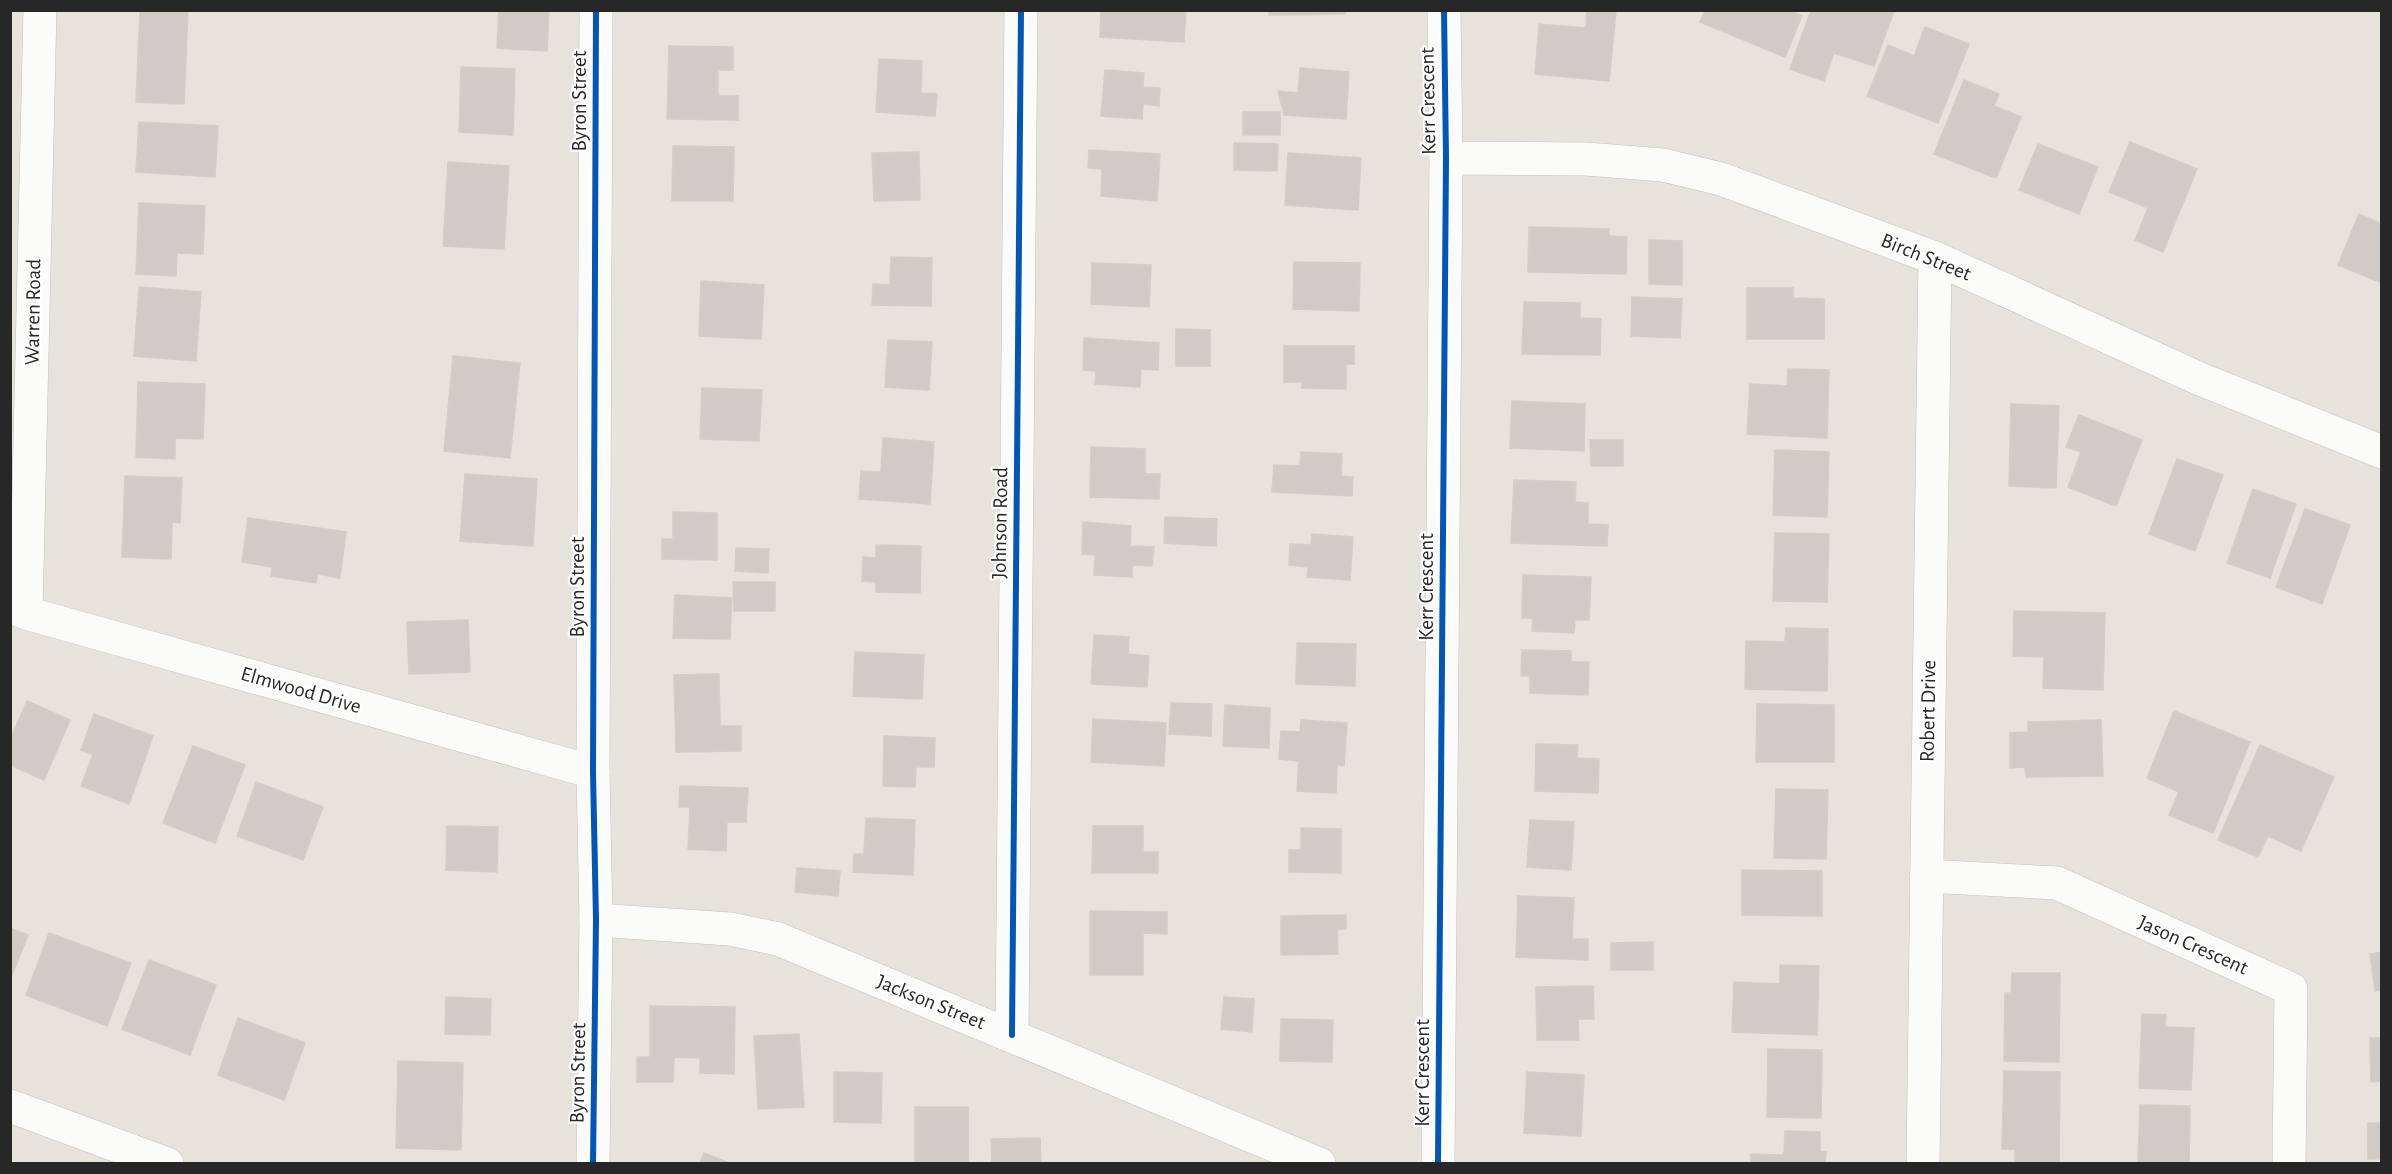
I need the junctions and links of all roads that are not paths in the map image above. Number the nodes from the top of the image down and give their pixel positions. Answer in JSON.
{"nodes":[{"id":1,"x":40,"y":10,"type":"edge"},
{"id":2,"x":596,"y":10,"type":"edge"},
{"id":3,"x":1021,"y":10,"type":"edge"},
{"id":4,"x":1444,"y":10,"type":"edge"},
{"id":5,"x":1446,"y":158,"type":"junction"},
{"id":6,"x":1935,"y":258,"type":"junction"},
{"id":7,"x":2382,"y":452,"type":"edge"},
{"id":8,"x":18,"y":610,"type":"edge"},
{"id":9,"x":593,"y":772,"type":"junction"},
{"id":10,"x":1926,"y":876,"type":"junction"},
{"id":11,"x":596,"y":920,"type":"junction"},
{"id":12,"x":1012,"y":1035,"type":"junction"},
{"id":13,"x":10,"y":1106,"type":"edge"},
{"id":14,"x":167,"y":1164,"type":"edge"},
{"id":15,"x":593,"y":1164,"type":"edge"},
{"id":16,"x":1319,"y":1164,"type":"edge"},
{"id":17,"x":1438,"y":1164,"type":"edge"},
{"id":18,"x":1923,"y":1164,"type":"edge"},
{"id":19,"x":2289,"y":1164,"type":"edge"}],
"edges":[{"from":1,"to":8,"type":"street","name":"Warren Road"},
{"from":2,"to":9,"type":"street","name":"Byron Street"},
{"from":3,"to":12,"type":"street","name":"Johnson Road"},
{"from":4,"to":5,"type":"street","name":"Kerr Crescent"},
{"from":5,"to":6,"type":"street","name":"Birch Street"},
{"from":5,"to":17,"type":"street","name":"Kerr Crescent"},
{"from":6,"to":7,"type":"street","name":"Birch Street"},
{"from":6,"to":10,"type":"street","name":"Robert Drive"},
{"from":8,"to":9,"type":"street","name":"Elmwood Drive"},
{"from":9,"to":11,"type":"street","name":"Byron Street"},
{"from":10,"to":18,"type":"street","name":"Robert Drive"},
{"from":10,"to":19,"type":"street","name":"Jason Crescent"},
{"from":11,"to":12,"type":"street","name":"Jackson Street"},
{"from":11,"to":15,"type":"street","name":"Byron Street"},
{"from":12,"to":16,"type":"street","name":"Jackson Street"},
{"from":13,"to":14,"type":"street"}]}
